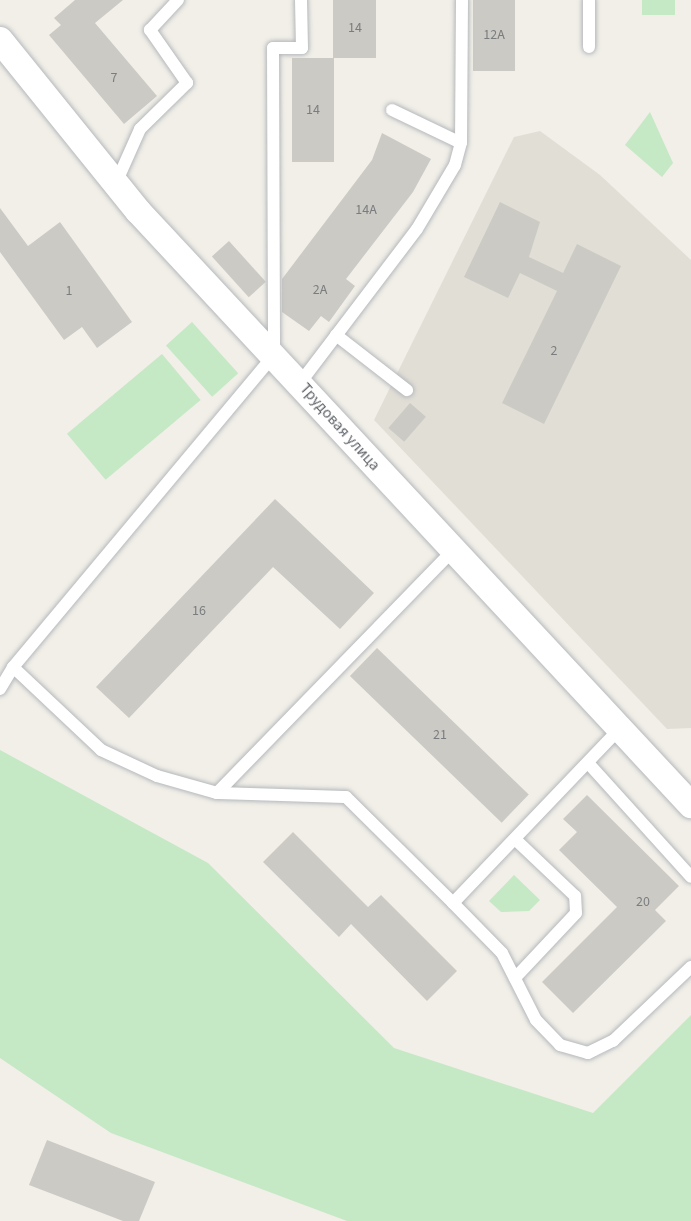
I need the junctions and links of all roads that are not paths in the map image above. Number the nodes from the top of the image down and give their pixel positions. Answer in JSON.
{"nodes":[{"id":1,"x":178,"y":0,"type":"edge"},
{"id":2,"x":301,"y":0,"type":"edge"},
{"id":3,"x":462,"y":0,"type":"edge"},
{"id":4,"x":589,"y":0,"type":"edge"},
{"id":5,"x":0,"y":40,"type":"edge"},
{"id":6,"x":589,"y":47,"type":"dead end"},
{"id":7,"x":392,"y":110,"type":"dead end"},
{"id":8,"x":461,"y":142,"type":"junction"},
{"id":9,"x":116,"y":183,"type":"junction"},
{"id":10,"x":336,"y":335,"type":"junction"},
{"id":11,"x":274,"y":355,"type":"junction"},
{"id":12,"x":300,"y":383,"type":"junction"},
{"id":13,"x":407,"y":390,"type":"dead end"},
{"id":14,"x":453,"y":550,"type":"junction"},
{"id":15,"x":13,"y":667,"type":"junction"},
{"id":16,"x":0,"y":689,"type":"edge"},
{"id":17,"x":621,"y":726,"type":"junction"},
{"id":18,"x":589,"y":764,"type":"junction"},
{"id":19,"x":217,"y":793,"type":"junction"},
{"id":20,"x":691,"y":804,"type":"edge"},
{"id":21,"x":515,"y":839,"type":"junction"},
{"id":22,"x":691,"y":877,"type":"edge"},
{"id":23,"x":453,"y":903,"type":"junction"},
{"id":24,"x":691,"y":967,"type":"edge"},
{"id":25,"x":515,"y":978,"type":"junction"}],
"edges":[{"from":1,"to":9,"type":"lane"},
{"from":2,"to":11,"type":"lane"},
{"from":3,"to":8,"type":"lane"},
{"from":4,"to":6,"type":"lane"},
{"from":5,"to":9,"type":"street","name":"Трудовая улица"},
{"from":7,"to":8,"type":"lane"},
{"from":8,"to":10,"type":"lane"},
{"from":9,"to":11,"type":"street","name":"Трудовая улица"},
{"from":10,"to":12,"type":"lane"},
{"from":10,"to":13,"type":"lane"},
{"from":11,"to":12,"type":"street","name":"Трудовая улица"},
{"from":11,"to":15,"type":"lane"},
{"from":12,"to":14,"type":"street","name":"Трудовая улица"},
{"from":14,"to":17,"type":"street","name":"Трудовая улица"},
{"from":14,"to":19,"type":"lane"},
{"from":15,"to":16,"type":"lane"},
{"from":15,"to":19,"type":"lane"},
{"from":17,"to":18,"type":"lane"},
{"from":17,"to":20,"type":"street","name":"Трудовая улица"},
{"from":18,"to":21,"type":"lane"},
{"from":18,"to":22,"type":"lane"},
{"from":19,"to":23,"type":"lane"},
{"from":21,"to":23,"type":"lane"},
{"from":21,"to":25,"type":"lane"},
{"from":23,"to":25,"type":"lane"},
{"from":24,"to":25,"type":"lane"}]}
